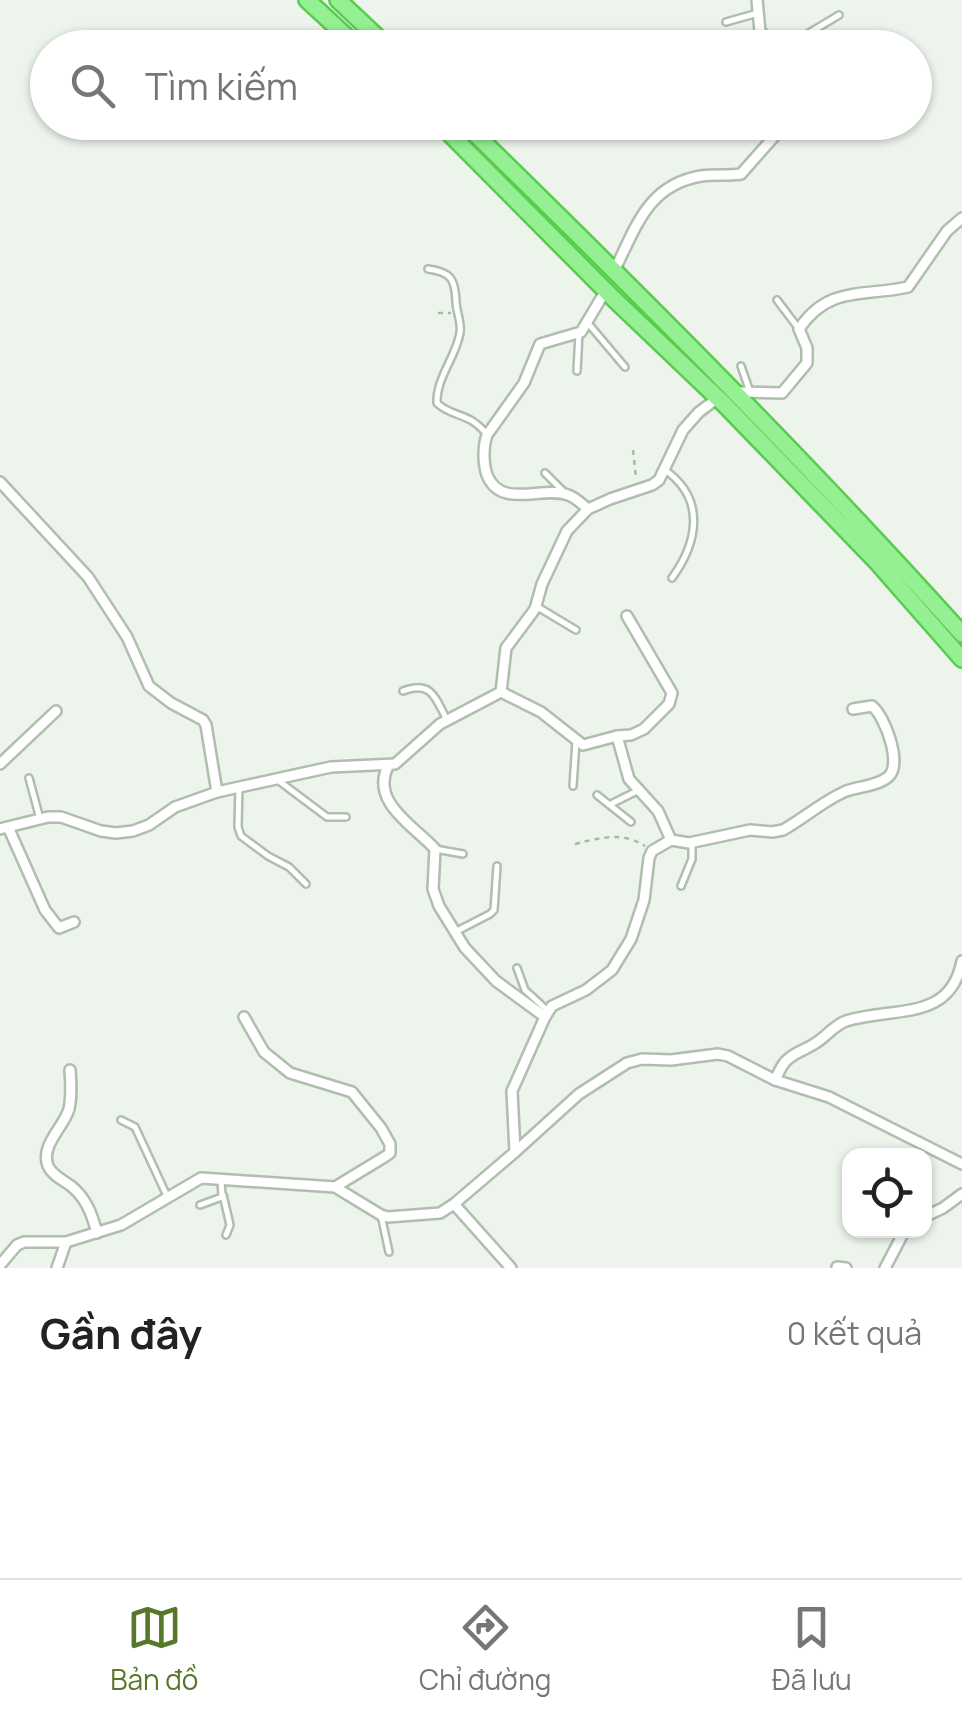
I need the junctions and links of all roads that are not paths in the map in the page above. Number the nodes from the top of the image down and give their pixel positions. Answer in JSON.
{"nodes":[{"id":1,"x":308,"y":0,"type":"edge"},
{"id":2,"x":338,"y":0,"type":"edge"},
{"id":3,"x":758,"y":0,"type":"edge"},
{"id":4,"x":758,"y":13,"type":"junction"},
{"id":5,"x":839,"y":15,"type":"dead end"},
{"id":6,"x":726,"y":22,"type":"dead end"},
{"id":7,"x":340,"y":30,"type":"edge"},
{"id":8,"x":370,"y":30,"type":"edge"},
{"id":9,"x":760,"y":30,"type":"edge"},
{"id":10,"x":814,"y":30,"type":"edge"},
{"id":11,"x":456,"y":140,"type":"edge"},
{"id":12,"x":481,"y":140,"type":"edge"},
{"id":13,"x":770,"y":140,"type":"edge"},
{"id":14,"x":962,"y":218,"type":"edge"},
{"id":15,"x":428,"y":268,"type":"dead end"},
{"id":16,"x":614,"y":271,"type":"junction"},
{"id":17,"x":606,"y":290,"type":"junction"},
{"id":18,"x":777,"y":300,"type":"dead end"},
{"id":19,"x":586,"y":322,"type":"junction"},
{"id":20,"x":800,"y":329,"type":"junction"},
{"id":21,"x":579,"y":333,"type":"junction"},
{"id":22,"x":741,"y":366,"type":"dead end"},
{"id":23,"x":625,"y":368,"type":"dead end"},
{"id":24,"x":577,"y":371,"type":"dead end"},
{"id":25,"x":734,"y":394,"type":"junction"},
{"id":26,"x":486,"y":434,"type":"junction"},
{"id":27,"x":666,"y":470,"type":"junction"},
{"id":28,"x":545,"y":473,"type":"dead end"},
{"id":29,"x":0,"y":482,"type":"edge"},
{"id":30,"x":565,"y":493,"type":"junction"},
{"id":31,"x":588,"y":508,"type":"junction"},
{"id":32,"x":672,"y":578,"type":"dead end"},
{"id":33,"x":536,"y":606,"type":"junction"},
{"id":34,"x":627,"y":616,"type":"dead end"},
{"id":35,"x":576,"y":630,"type":"dead end"},
{"id":36,"x":962,"y":634,"type":"edge"},
{"id":37,"x":962,"y":660,"type":"edge"},
{"id":38,"x":403,"y":691,"type":"dead end"},
{"id":39,"x":501,"y":692,"type":"junction"},
{"id":40,"x":854,"y":709,"type":"dead end"},
{"id":41,"x":56,"y":711,"type":"dead end"},
{"id":42,"x":446,"y":720,"type":"junction"},
{"id":43,"x":617,"y":736,"type":"junction"},
{"id":44,"x":576,"y":741,"type":"junction"},
{"id":45,"x":0,"y":764,"type":"edge"},
{"id":46,"x":388,"y":766,"type":"junction"},
{"id":47,"x":29,"y":778,"type":"dead end"},
{"id":48,"x":277,"y":779,"type":"junction"},
{"id":49,"x":573,"y":786,"type":"dead end"},
{"id":50,"x":240,"y":787,"type":"junction"},
{"id":51,"x":638,"y":790,"type":"junction"},
{"id":52,"x":217,"y":792,"type":"junction"},
{"id":53,"x":596,"y":795,"type":"dead end"},
{"id":54,"x":611,"y":804,"type":"junction"},
{"id":55,"x":346,"y":818,"type":"dead end"},
{"id":56,"x":40,"y":819,"type":"junction"},
{"id":57,"x":631,"y":822,"type":"dead end"},
{"id":58,"x":4,"y":828,"type":"edge"},
{"id":59,"x":671,"y":840,"type":"junction"},
{"id":60,"x":692,"y":842,"type":"junction"},
{"id":61,"x":434,"y":849,"type":"junction"},
{"id":62,"x":463,"y":854,"type":"dead end"},
{"id":63,"x":497,"y":866,"type":"dead end"},
{"id":64,"x":306,"y":884,"type":"dead end"},
{"id":65,"x":681,"y":886,"type":"dead end"},
{"id":66,"x":74,"y":922,"type":"dead end"},
{"id":67,"x":454,"y":932,"type":"junction"},
{"id":68,"x":962,"y":962,"type":"edge"},
{"id":69,"x":517,"y":968,"type":"dead end"},
{"id":70,"x":547,"y":1014,"type":"junction"},
{"id":71,"x":244,"y":1017,"type":"dead end"},
{"id":72,"x":70,"y":1070,"type":"dead end"},
{"id":73,"x":774,"y":1080,"type":"junction"},
{"id":74,"x":121,"y":1120,"type":"dead end"},
{"id":75,"x":515,"y":1152,"type":"junction"},
{"id":76,"x":962,"y":1164,"type":"edge"},
{"id":77,"x":221,"y":1179,"type":"junction"},
{"id":78,"x":335,"y":1187,"type":"junction"},
{"id":79,"x":962,"y":1194,"type":"edge"},
{"id":80,"x":223,"y":1195,"type":"junction"},
{"id":81,"x":168,"y":1198,"type":"junction"},
{"id":82,"x":454,"y":1204,"type":"junction"},
{"id":83,"x":200,"y":1205,"type":"dead end"},
{"id":84,"x":932,"y":1213,"type":"edge"},
{"id":85,"x":381,"y":1215,"type":"junction"},
{"id":86,"x":97,"y":1233,"type":"junction"},
{"id":87,"x":226,"y":1235,"type":"dead end"},
{"id":88,"x":901,"y":1238,"type":"edge"},
{"id":89,"x":66,"y":1242,"type":"junction"},
{"id":90,"x":389,"y":1252,"type":"dead end"},
{"id":91,"x":0,"y":1264,"type":"edge"},
{"id":92,"x":838,"y":1267,"type":"edge"},
{"id":93,"x":57,"y":1268,"type":"edge"},
{"id":94,"x":511,"y":1268,"type":"edge"},
{"id":95,"x":846,"y":1268,"type":"edge"},
{"id":96,"x":886,"y":1268,"type":"edge"}],
"edges":[{"from":1,"to":7,"type":"highway"},
{"from":2,"to":8,"type":"highway"},
{"from":3,"to":4,"type":"street"},
{"from":4,"to":6,"type":"lane"},
{"from":4,"to":9,"type":"street"},
{"from":5,"to":10,"type":"lane"},
{"from":11,"to":17,"type":"highway"},
{"from":12,"to":16,"type":"highway"},
{"from":13,"to":16,"type":"street"},
{"from":14,"to":20,"type":"street"},
{"from":15,"to":26,"type":"lane"},
{"from":16,"to":25,"type":"highway"},
{"from":17,"to":19,"type":"street"},
{"from":17,"to":25,"type":"highway"},
{"from":18,"to":20,"type":"lane"},
{"from":19,"to":21,"type":"street"},
{"from":19,"to":23,"type":"lane"},
{"from":20,"to":25,"type":"street"},
{"from":21,"to":24,"type":"lane"},
{"from":21,"to":26,"type":"street"},
{"from":22,"to":25,"type":"lane"},
{"from":25,"to":27,"type":"street"},
{"from":25,"to":36,"type":"highway"},
{"from":25,"to":37,"type":"highway"},
{"from":26,"to":30,"type":"street"},
{"from":27,"to":31,"type":"street"},
{"from":27,"to":32,"type":"lane"},
{"from":28,"to":30,"type":"lane"},
{"from":29,"to":52,"type":"street"},
{"from":30,"to":31,"type":"street"},
{"from":31,"to":33,"type":"street"},
{"from":33,"to":35,"type":"lane"},
{"from":33,"to":39,"type":"street"},
{"from":34,"to":43,"type":"street"},
{"from":38,"to":42,"type":"lane"},
{"from":39,"to":42,"type":"street"},
{"from":39,"to":44,"type":"street"},
{"from":40,"to":60,"type":"street"},
{"from":41,"to":45,"type":"street"},
{"from":42,"to":46,"type":"street"},
{"from":43,"to":44,"type":"street"},
{"from":43,"to":51,"type":"street"},
{"from":44,"to":49,"type":"lane"},
{"from":46,"to":48,"type":"street"},
{"from":46,"to":61,"type":"street"},
{"from":47,"to":56,"type":"lane"},
{"from":48,"to":50,"type":"street"},
{"from":48,"to":55,"type":"lane"},
{"from":50,"to":52,"type":"street"},
{"from":50,"to":64,"type":"lane"},
{"from":51,"to":54,"type":"lane"},
{"from":51,"to":59,"type":"street"},
{"from":52,"to":56,"type":"street"},
{"from":53,"to":54,"type":"lane"},
{"from":54,"to":57,"type":"lane"},
{"from":56,"to":58,"type":"street"},
{"from":58,"to":66,"type":"street"},
{"from":59,"to":60,"type":"street"},
{"from":59,"to":70,"type":"street"},
{"from":60,"to":65,"type":"lane"},
{"from":61,"to":62,"type":"lane"},
{"from":61,"to":67,"type":"street"},
{"from":63,"to":67,"type":"lane"},
{"from":67,"to":70,"type":"street"},
{"from":68,"to":73,"type":"street"},
{"from":69,"to":70,"type":"lane"},
{"from":70,"to":75,"type":"street"},
{"from":71,"to":78,"type":"street"},
{"from":72,"to":86,"type":"street"},
{"from":73,"to":75,"type":"street"},
{"from":73,"to":76,"type":"street"},
{"from":74,"to":81,"type":"lane"},
{"from":75,"to":82,"type":"street"},
{"from":77,"to":78,"type":"street"},
{"from":77,"to":80,"type":"lane"},
{"from":77,"to":81,"type":"street"},
{"from":78,"to":85,"type":"street"},
{"from":79,"to":84,"type":"street"},
{"from":80,"to":83,"type":"lane"},
{"from":80,"to":87,"type":"lane"},
{"from":81,"to":86,"type":"street"},
{"from":82,"to":85,"type":"street"},
{"from":82,"to":94,"type":"street"},
{"from":85,"to":90,"type":"lane"},
{"from":86,"to":89,"type":"street"},
{"from":88,"to":96,"type":"street"},
{"from":89,"to":91,"type":"street"},
{"from":89,"to":93,"type":"street"},
{"from":92,"to":95,"type":"street"}]}
